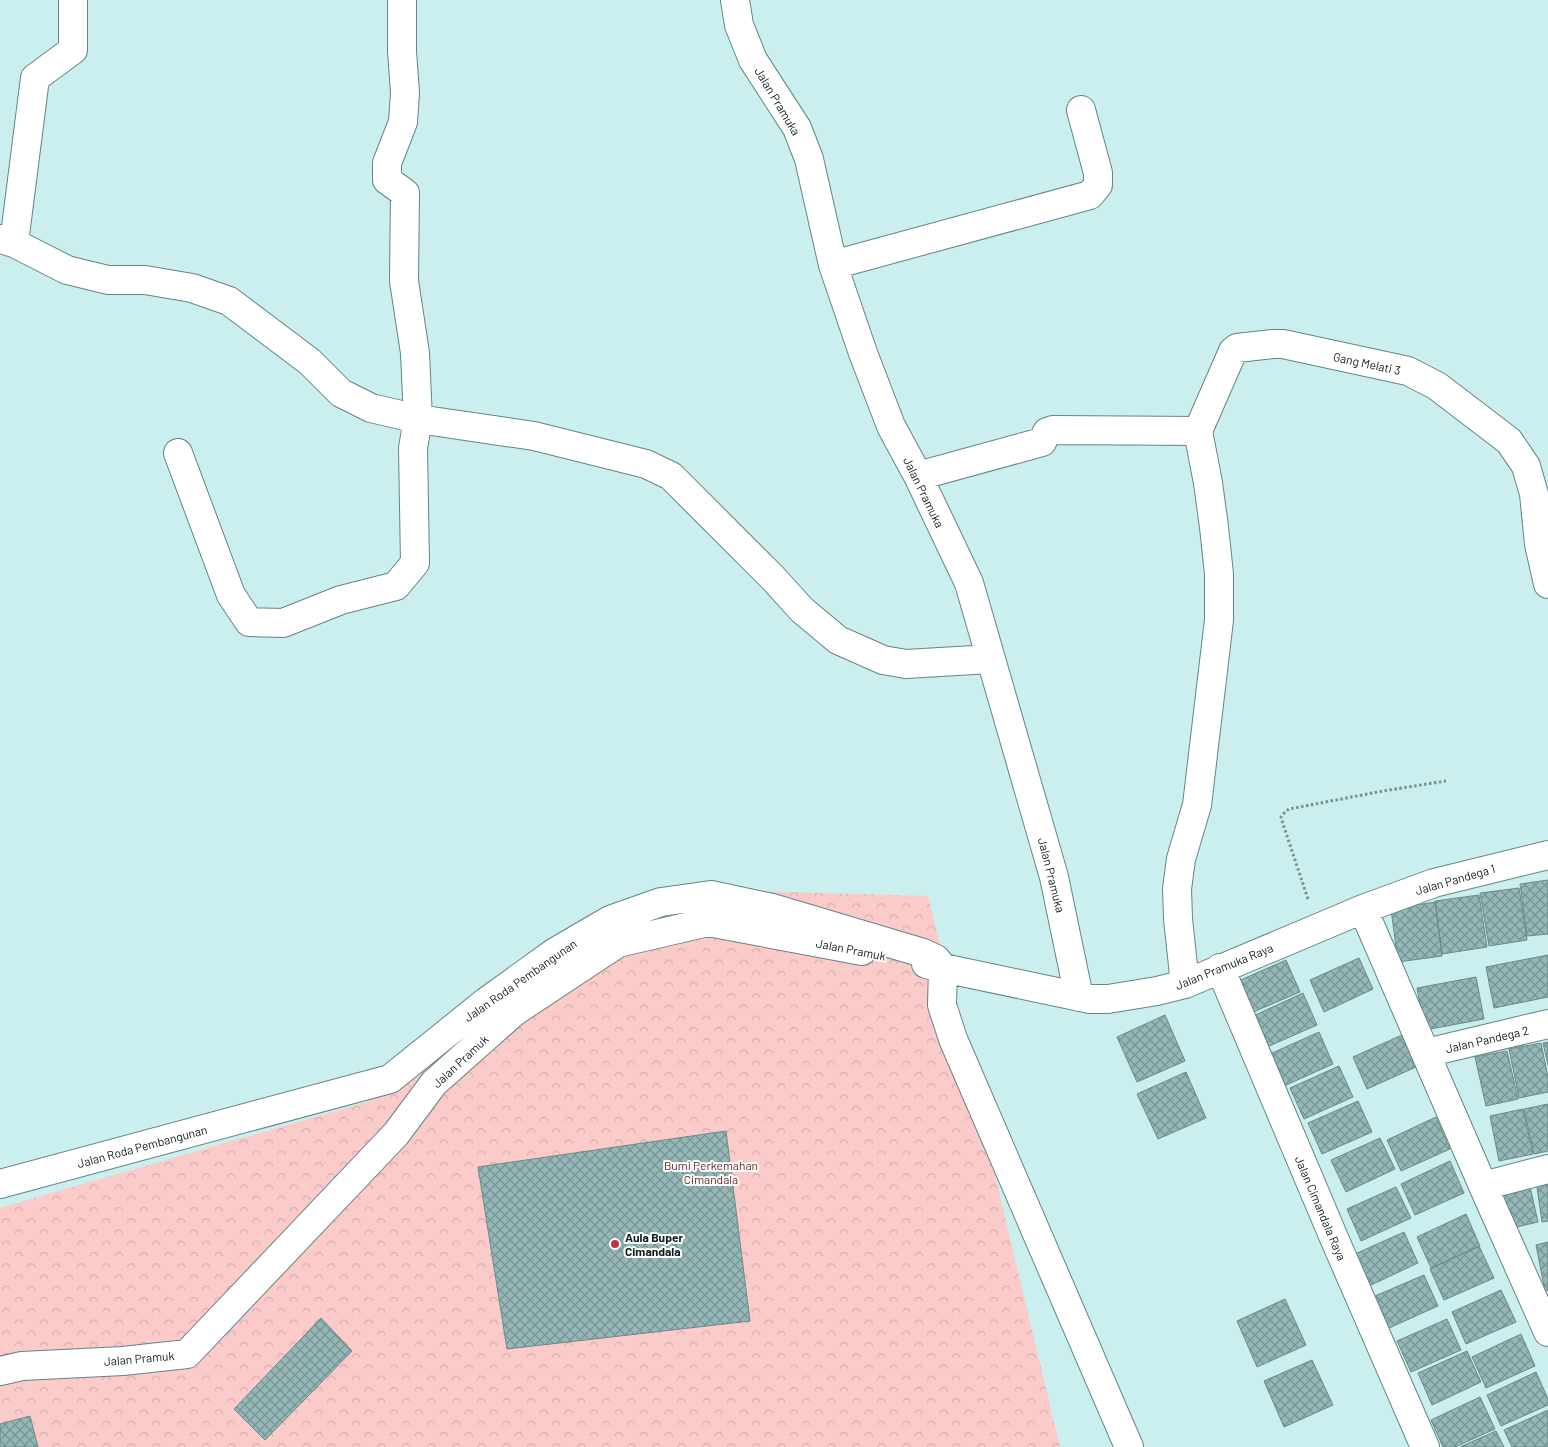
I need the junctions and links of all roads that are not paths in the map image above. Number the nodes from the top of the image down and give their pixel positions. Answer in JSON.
{"nodes":[{"id":1,"x":73,"y":0,"type":"edge"},
{"id":2,"x":402,"y":0,"type":"edge"},
{"id":3,"x":735,"y":0,"type":"edge"},
{"id":4,"x":1081,"y":110,"type":"dead end"},
{"id":5,"x":7,"y":241,"type":"edge"},
{"id":6,"x":833,"y":265,"type":"junction"},
{"id":7,"x":418,"y":419,"type":"junction"},
{"id":8,"x":1198,"y":431,"type":"junction"},
{"id":9,"x":178,"y":453,"type":"dead end"},
{"id":10,"x":918,"y":476,"type":"junction"},
{"id":11,"x":1548,"y":584,"type":"edge"},
{"id":12,"x":991,"y":659,"type":"junction"},
{"id":13,"x":1548,"y":855,"type":"edge"},
{"id":14,"x":1363,"y":909,"type":"junction"},
{"id":15,"x":943,"y":968,"type":"junction"},
{"id":16,"x":1220,"y":968,"type":"junction"},
{"id":17,"x":1185,"y":984,"type":"junction"},
{"id":18,"x":1079,"y":997,"type":"junction"},
{"id":19,"x":1548,"y":1024,"type":"edge"},
{"id":20,"x":1426,"y":1053,"type":"junction"},
{"id":21,"x":1548,"y":1169,"type":"edge"},
{"id":22,"x":0,"y":1184,"type":"edge"},
{"id":23,"x":1483,"y":1186,"type":"junction"},
{"id":24,"x":1546,"y":1322,"type":"edge"},
{"id":25,"x":0,"y":1371,"type":"edge"},
{"id":26,"x":1129,"y":1447,"type":"edge"},
{"id":27,"x":1425,"y":1447,"type":"edge"}],
"edges":[{"from":1,"to":5,"type":"street"},
{"from":2,"to":7,"type":"street"},
{"from":3,"to":6,"type":"street","name":"Jalan Pramuka"},
{"from":4,"to":6,"type":"street"},
{"from":5,"to":7,"type":"street"},
{"from":6,"to":10,"type":"street","name":"Jalan Pramuka"},
{"from":7,"to":9,"type":"street"},
{"from":7,"to":12,"type":"street"},
{"from":8,"to":10,"type":"street"},
{"from":8,"to":11,"type":"street","name":"Gang Melati 3"},
{"from":8,"to":17,"type":"street"},
{"from":10,"to":12,"type":"street","name":"Jalan Pramuka"},
{"from":12,"to":18,"type":"street","name":"Jalan Pramuka"},
{"from":13,"to":14,"type":"street","name":"Jalan Pandega 1"},
{"from":14,"to":16,"type":"street","name":"Jalan Pramuka Raya"},
{"from":14,"to":20,"type":"street"},
{"from":15,"to":18,"type":"street","name":"Jalan Roda Pembangunan"},
{"from":15,"to":22,"type":"street","name":"Jalan Roda Pembangunan"},
{"from":15,"to":25,"type":"street","name":"Jalan Pramuk"},
{"from":15,"to":26,"type":"street"},
{"from":16,"to":17,"type":"street","name":"Jalan Pramuka Raya"},
{"from":16,"to":27,"type":"street","name":"Jalan Cimandala Raya"},
{"from":17,"to":18,"type":"street","name":"Jalan Pramuka Raya"},
{"from":19,"to":20,"type":"street","name":"Jalan Pandega 2"},
{"from":20,"to":23,"type":"street"},
{"from":21,"to":23,"type":"street"},
{"from":23,"to":24,"type":"street"}]}
